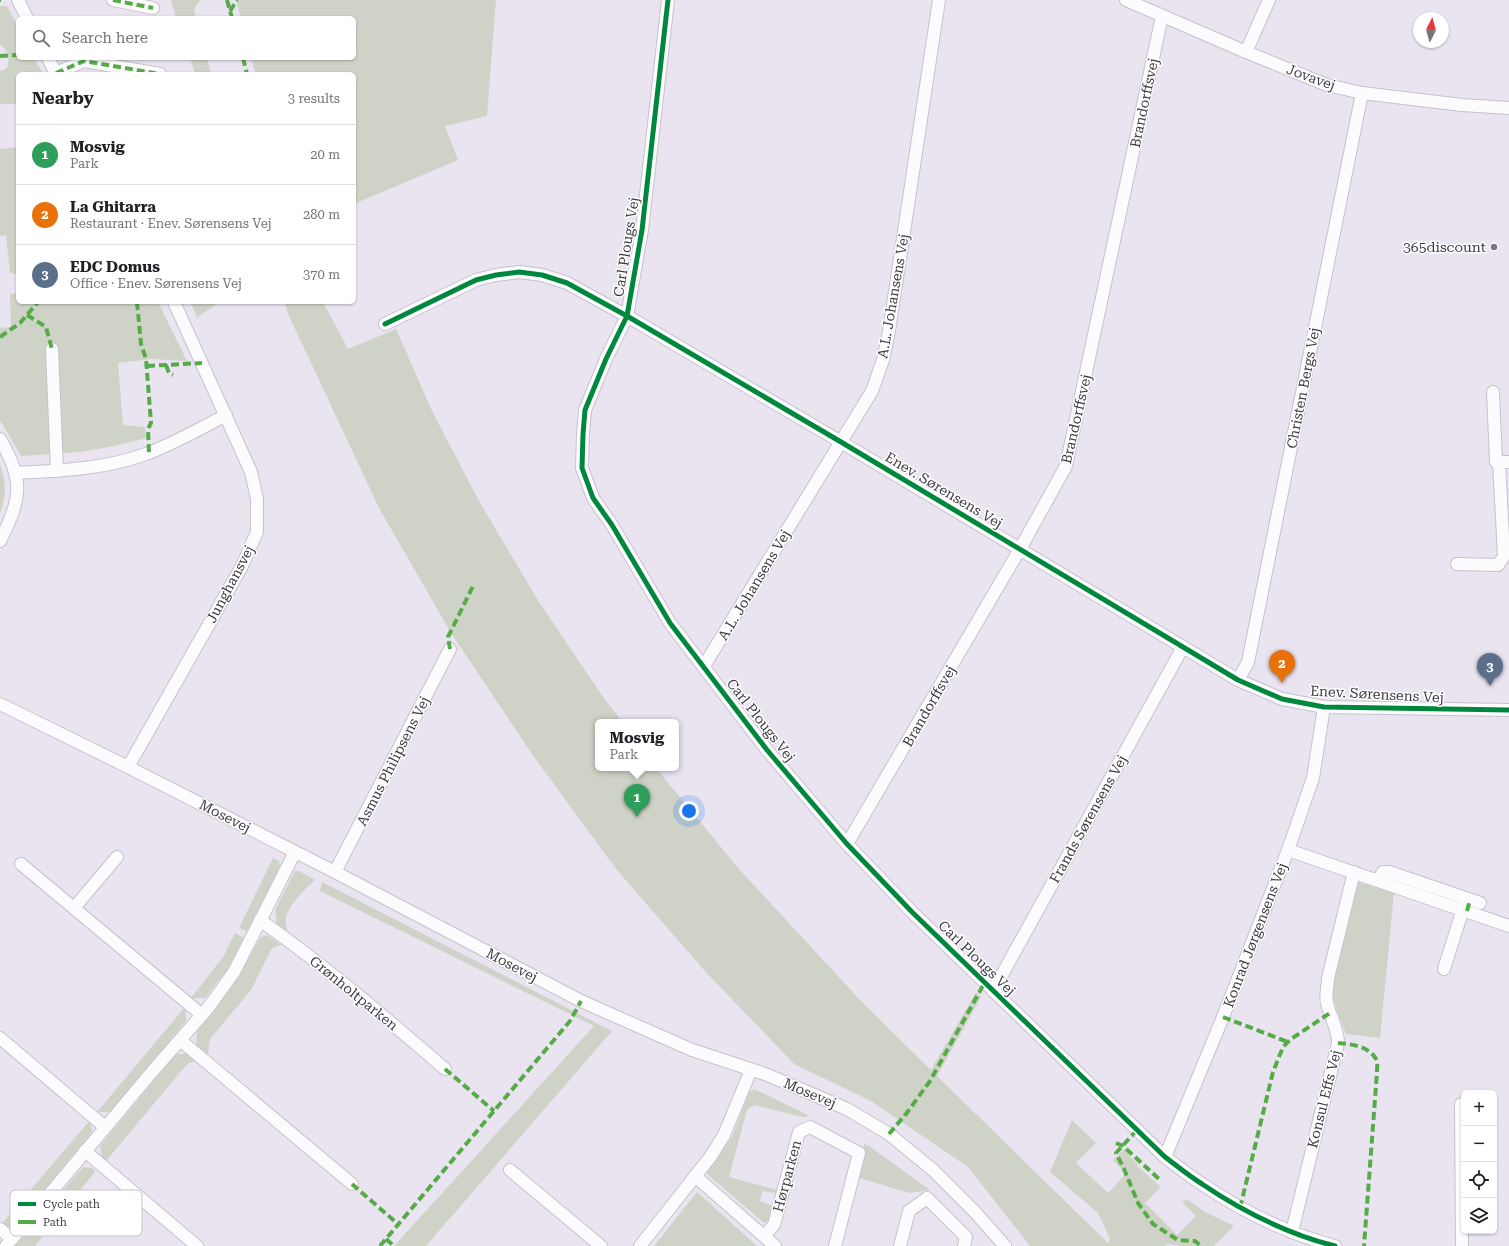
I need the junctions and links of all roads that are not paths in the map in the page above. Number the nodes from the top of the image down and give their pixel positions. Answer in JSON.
{"nodes":[{"id":1,"x":18,"y":0,"type":"edge"},
{"id":2,"x":113,"y":0,"type":"edge"},
{"id":3,"x":668,"y":0,"type":"edge"},
{"id":4,"x":939,"y":0,"type":"edge"},
{"id":5,"x":1126,"y":0,"type":"edge"},
{"id":6,"x":1269,"y":0,"type":"edge"},
{"id":7,"x":153,"y":8,"type":"dead end"},
{"id":8,"x":26,"y":16,"type":"edge"},
{"id":9,"x":1162,"y":16,"type":"junction"},
{"id":10,"x":1246,"y":52,"type":"junction"},
{"id":11,"x":49,"y":60,"type":"edge"},
{"id":12,"x":55,"y":72,"type":"edge"},
{"id":13,"x":60,"y":72,"type":"edge"},
{"id":14,"x":148,"y":72,"type":"edge"},
{"id":15,"x":1362,"y":93,"type":"junction"},
{"id":16,"x":1509,"y":108,"type":"edge"},
{"id":17,"x":175,"y":304,"type":"edge"},
{"id":18,"x":627,"y":316,"type":"junction"},
{"id":19,"x":385,"y":324,"type":"dead end"},
{"id":20,"x":52,"y":349,"type":"dead end"},
{"id":21,"x":1492,"y":392,"type":"dead end"},
{"id":22,"x":226,"y":416,"type":"junction"},
{"id":23,"x":0,"y":439,"type":"edge"},
{"id":24,"x":841,"y":442,"type":"junction"},
{"id":25,"x":1504,"y":462,"type":"edge"},
{"id":26,"x":57,"y":471,"type":"junction"},
{"id":27,"x":16,"y":473,"type":"junction"},
{"id":28,"x":0,"y":541,"type":"edge"},
{"id":29,"x":1020,"y":549,"type":"junction"},
{"id":30,"x":1457,"y":564,"type":"dead end"},
{"id":31,"x":1183,"y":647,"type":"junction"},
{"id":32,"x":450,"y":649,"type":"dead end"},
{"id":33,"x":704,"y":666,"type":"junction"},
{"id":34,"x":1238,"y":680,"type":"junction"},
{"id":35,"x":0,"y":704,"type":"edge"},
{"id":36,"x":1324,"y":707,"type":"junction"},
{"id":37,"x":1509,"y":710,"type":"edge"},
{"id":38,"x":128,"y":767,"type":"junction"},
{"id":39,"x":847,"y":844,"type":"junction"},
{"id":40,"x":1288,"y":850,"type":"junction"},
{"id":41,"x":295,"y":852,"type":"junction"},
{"id":42,"x":117,"y":857,"type":"dead end"},
{"id":43,"x":21,"y":864,"type":"dead end"},
{"id":44,"x":335,"y":872,"type":"junction"},
{"id":45,"x":1354,"y":872,"type":"junction"},
{"id":46,"x":1378,"y":880,"type":"junction"},
{"id":47,"x":1480,"y":903,"type":"dead end"},
{"id":48,"x":74,"y":908,"type":"junction"},
{"id":49,"x":1463,"y":909,"type":"junction"},
{"id":50,"x":260,"y":920,"type":"junction"},
{"id":51,"x":1509,"y":926,"type":"edge"},
{"id":52,"x":1444,"y":969,"type":"dead end"},
{"id":53,"x":993,"y":991,"type":"junction"},
{"id":54,"x":202,"y":1015,"type":"junction"},
{"id":55,"x":0,"y":1038,"type":"edge"},
{"id":56,"x":180,"y":1040,"type":"junction"},
{"id":57,"x":445,"y":1069,"type":"dead end"},
{"id":58,"x":751,"y":1070,"type":"junction"},
{"id":59,"x":1461,"y":1126,"type":"edge"},
{"id":60,"x":105,"y":1127,"type":"junction"},
{"id":61,"x":85,"y":1151,"type":"junction"},
{"id":62,"x":1165,"y":1157,"type":"junction"},
{"id":63,"x":510,"y":1170,"type":"dead end"},
{"id":64,"x":695,"y":1176,"type":"junction"},
{"id":65,"x":352,"y":1184,"type":"dead end"},
{"id":66,"x":52,"y":1190,"type":"edge"},
{"id":67,"x":131,"y":1190,"type":"edge"},
{"id":68,"x":142,"y":1199,"type":"edge"},
{"id":69,"x":0,"y":1229,"type":"edge"},
{"id":70,"x":1292,"y":1232,"type":"junction"},
{"id":71,"x":764,"y":1236,"type":"junction"},
{"id":72,"x":9,"y":1242,"type":"edge"},
{"id":73,"x":197,"y":1246,"type":"edge"},
{"id":74,"x":601,"y":1246,"type":"edge"},
{"id":75,"x":640,"y":1246,"type":"edge"},
{"id":76,"x":775,"y":1246,"type":"edge"},
{"id":77,"x":835,"y":1246,"type":"edge"},
{"id":78,"x":900,"y":1246,"type":"edge"},
{"id":79,"x":964,"y":1246,"type":"edge"},
{"id":80,"x":1005,"y":1246,"type":"edge"},
{"id":81,"x":1335,"y":1246,"type":"edge"},
{"id":82,"x":1462,"y":1246,"type":"edge"}],
"edges":[{"from":1,"to":8,"type":"street"},
{"from":2,"to":7,"type":"street"},
{"from":3,"to":18,"type":"street","name":"Carl Plougs Vej"},
{"from":4,"to":24,"type":"street","name":"A.L. Johansens Vej"},
{"from":5,"to":9,"type":"street","name":"Jovavej"},
{"from":6,"to":10,"type":"street"},
{"from":9,"to":10,"type":"street","name":"Jovavej"},
{"from":9,"to":29,"type":"street","name":"Brandorffsvej"},
{"from":10,"to":15,"type":"street","name":"Jovavej"},
{"from":11,"to":12,"type":"street"},
{"from":13,"to":14,"type":"street"},
{"from":15,"to":16,"type":"street","name":"Jovavej"},
{"from":15,"to":34,"type":"street","name":"Christen Bergs Vej"},
{"from":17,"to":22,"type":"street","name":"Junghansvej"},
{"from":18,"to":19,"type":"street","name":"Enev. Sørensens Vej"},
{"from":18,"to":24,"type":"street","name":"Enev. Sørensens Vej"},
{"from":18,"to":33,"type":"street","name":"Carl Plougs Vej"},
{"from":20,"to":26,"type":"street"},
{"from":21,"to":25,"type":"street"},
{"from":22,"to":26,"type":"street"},
{"from":22,"to":38,"type":"street","name":"Junghansvej"},
{"from":23,"to":27,"type":"street"},
{"from":24,"to":29,"type":"street","name":"Enev. Sørensens Vej"},
{"from":24,"to":33,"type":"street","name":"A.L. Johansens Vej"},
{"from":25,"to":30,"type":"street"},
{"from":26,"to":27,"type":"street"},
{"from":27,"to":28,"type":"street"},
{"from":29,"to":31,"type":"street","name":"Enev. Sørensens Vej"},
{"from":29,"to":39,"type":"street","name":"Brandorffsvej"},
{"from":31,"to":34,"type":"street","name":"Enev. Sørensens Vej"},
{"from":31,"to":53,"type":"street","name":"Frands Sørensens Vej"},
{"from":32,"to":44,"type":"street","name":"Asmus Philipsens Vej"},
{"from":33,"to":39,"type":"street","name":"Carl Plougs Vej"},
{"from":34,"to":36,"type":"street","name":"Enev. Sørensens Vej"},
{"from":35,"to":38,"type":"street","name":"Mosevej"},
{"from":36,"to":37,"type":"street","name":"Enev. Sørensens Vej"},
{"from":36,"to":40,"type":"street","name":"Konrad Jørgensens Vej"},
{"from":38,"to":41,"type":"street","name":"Mosevej"},
{"from":39,"to":53,"type":"street","name":"Carl Plougs Vej"},
{"from":40,"to":45,"type":"street"},
{"from":40,"to":62,"type":"street","name":"Konrad Jørgensens Vej"},
{"from":41,"to":44,"type":"street","name":"Mosevej"},
{"from":41,"to":50,"type":"street"},
{"from":42,"to":48,"type":"street"},
{"from":43,"to":48,"type":"street"},
{"from":44,"to":58,"type":"street","name":"Mosevej"},
{"from":45,"to":46,"type":"street"},
{"from":45,"to":70,"type":"street","name":"Konsul Effs Vej"},
{"from":46,"to":47,"type":"street"},
{"from":46,"to":49,"type":"street"},
{"from":48,"to":54,"type":"street"},
{"from":49,"to":51,"type":"street"},
{"from":49,"to":52,"type":"street"},
{"from":50,"to":54,"type":"street"},
{"from":50,"to":57,"type":"street","name":"Grønholtparken"},
{"from":53,"to":62,"type":"street","name":"Carl Plougs Vej"},
{"from":54,"to":56,"type":"street"},
{"from":55,"to":60,"type":"street"},
{"from":56,"to":60,"type":"street"},
{"from":56,"to":65,"type":"street"},
{"from":58,"to":64,"type":"street"},
{"from":58,"to":80,"type":"street","name":"Mosevej"},
{"from":59,"to":82,"type":"street"},
{"from":60,"to":61,"type":"street"},
{"from":61,"to":66,"type":"street"},
{"from":61,"to":67,"type":"street"},
{"from":62,"to":70,"type":"street","name":"Carl Plougs Vej"},
{"from":63,"to":74,"type":"street"},
{"from":64,"to":71,"type":"street"},
{"from":64,"to":75,"type":"street"},
{"from":68,"to":73,"type":"street"},
{"from":69,"to":72,"type":"street"},
{"from":70,"to":81,"type":"street","name":"Carl Plougs Vej"},
{"from":71,"to":76,"type":"street"},
{"from":71,"to":77,"type":"street","name":"Hørparken"},
{"from":78,"to":79,"type":"street"}]}
